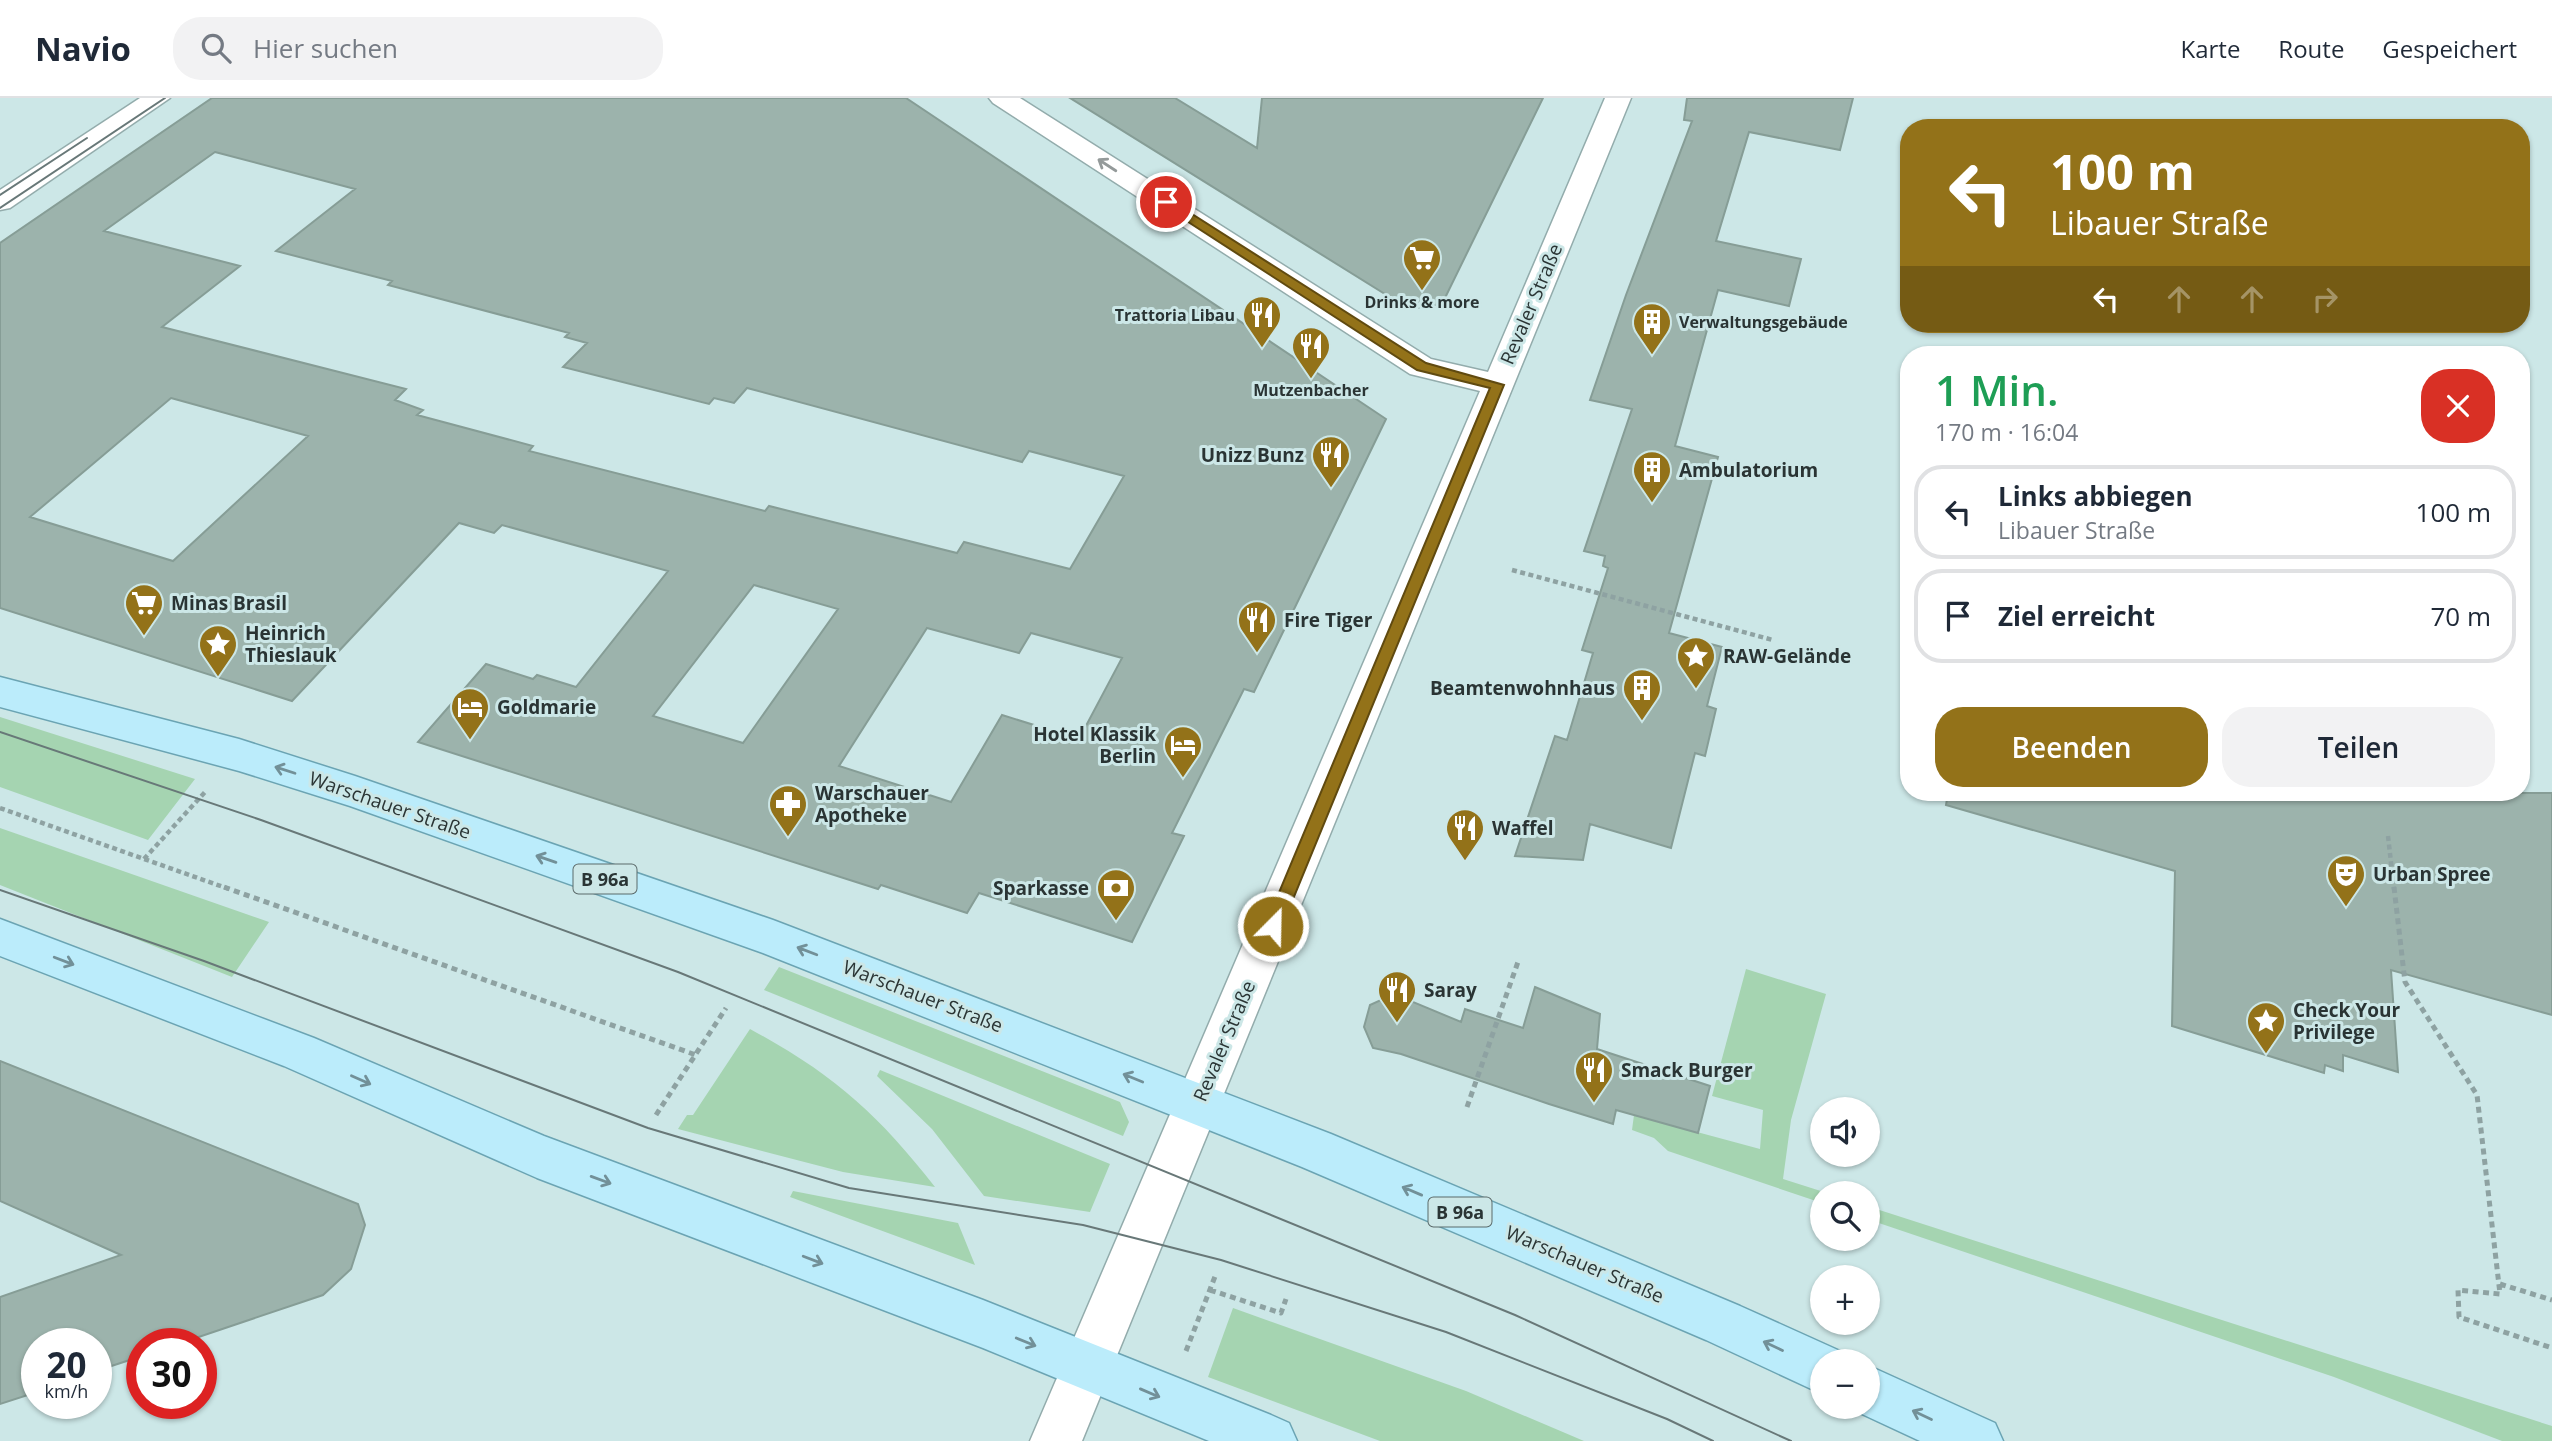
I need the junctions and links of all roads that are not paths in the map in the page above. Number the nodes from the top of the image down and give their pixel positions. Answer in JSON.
{"nodes":[{"id":1,"x":157,"y":98,"type":"edge"},
{"id":2,"x":1002,"y":98,"type":"edge"},
{"id":3,"x":1618,"y":98,"type":"edge"},
{"id":4,"x":0,"y":202,"type":"edge"},
{"id":5,"x":1497,"y":385,"type":"junction"},
{"id":6,"x":0,"y":692,"type":"edge"},
{"id":7,"x":0,"y":937,"type":"edge"},
{"id":8,"x":1196,"y":1104,"type":"junction"},
{"id":9,"x":1810,"y":1363,"type":"edge"},
{"id":10,"x":1087,"y":1366,"type":"junction"},
{"id":11,"x":1880,"y":1396,"type":"edge"},
{"id":12,"x":1056,"y":1441,"type":"edge"},
{"id":13,"x":1270,"y":1441,"type":"edge"},
{"id":14,"x":1977,"y":1441,"type":"edge"}],
"edges":[{"from":1,"to":4,"type":"street"},
{"from":5,"to":2,"type":"street","one_way":true},
{"from":3,"to":5,"type":"street","name":"Revaler Straße"},
{"from":5,"to":8,"type":"street","name":"Revaler Straße"},
{"from":8,"to":6,"type":"main road","name":"Warschauer Straße","number":"B 96a","one_way":true},
{"from":7,"to":10,"type":"main road","one_way":true},
{"from":9,"to":8,"type":"main road","name":"Warschauer Straße","number":"B 96a","one_way":true},
{"from":8,"to":10,"type":"street","name":"Revaler Straße"},
{"from":10,"to":12,"type":"street","name":"Revaler Straße"},
{"from":10,"to":13,"type":"main road","one_way":true},
{"from":14,"to":11,"type":"main road","one_way":true}]}
